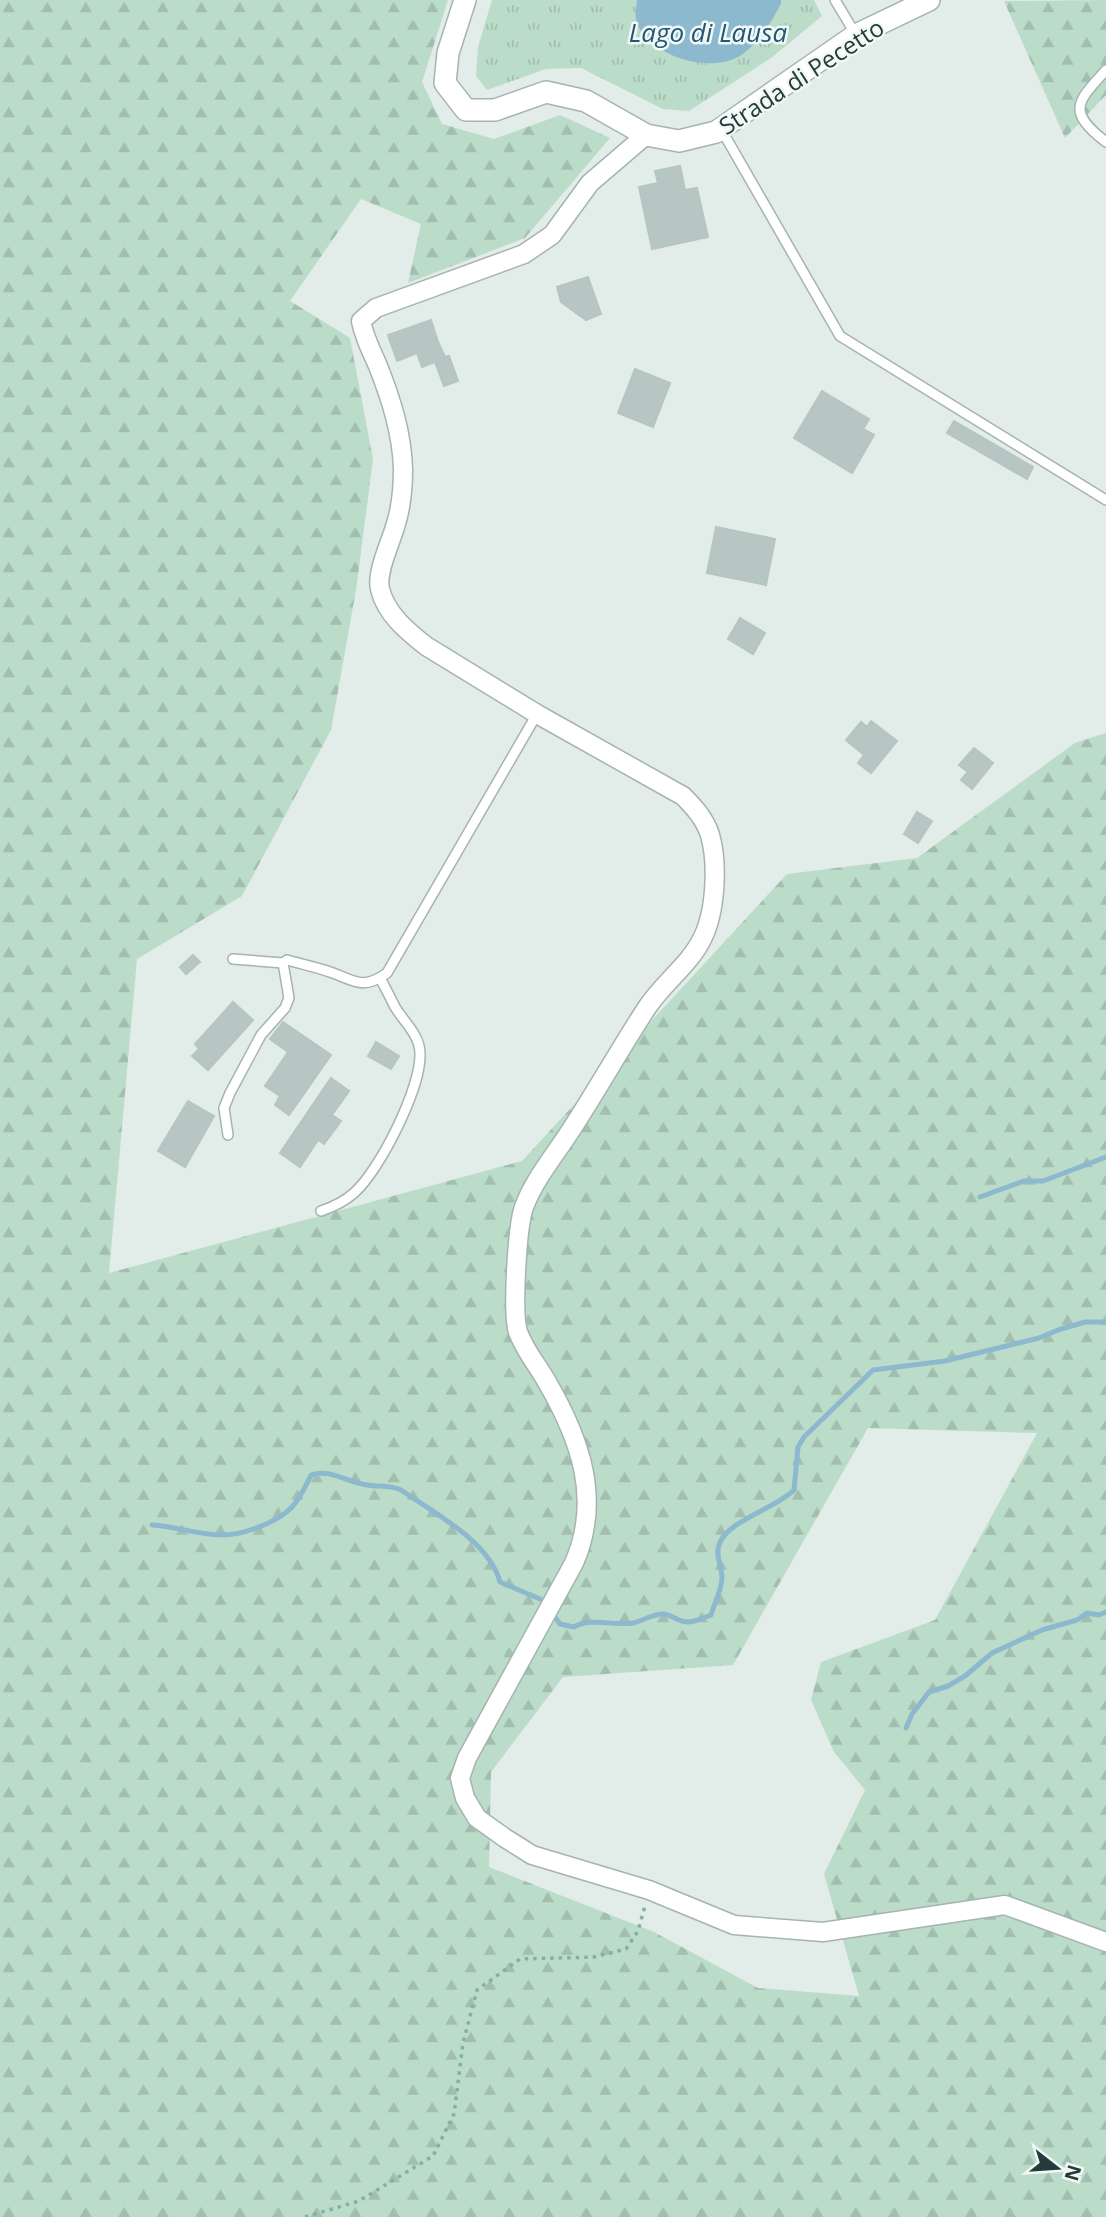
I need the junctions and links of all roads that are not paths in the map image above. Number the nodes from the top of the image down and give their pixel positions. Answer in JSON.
{"nodes":[{"id":1,"x":465,"y":0,"type":"edge"},
{"id":2,"x":835,"y":0,"type":"edge"},
{"id":3,"x":929,"y":0,"type":"edge"},
{"id":4,"x":856,"y":35,"type":"junction"},
{"id":5,"x":1106,"y":70,"type":"edge"},
{"id":6,"x":720,"y":129,"type":"junction"},
{"id":7,"x":646,"y":135,"type":"junction"},
{"id":8,"x":1106,"y":142,"type":"edge"},
{"id":9,"x":1106,"y":500,"type":"edge"},
{"id":10,"x":537,"y":714,"type":"junction"},
{"id":11,"x":233,"y":959,"type":"dead end"},
{"id":12,"x":283,"y":963,"type":"junction"},
{"id":13,"x":380,"y":978,"type":"junction"},
{"id":14,"x":228,"y":1135,"type":"dead end"},
{"id":15,"x":321,"y":1211,"type":"dead end"},
{"id":16,"x":1106,"y":1942,"type":"edge"}],
"edges":[{"from":1,"to":7,"type":"street","name":"Strada di Pecetto"},
{"from":2,"to":4,"type":"lane"},
{"from":3,"to":4,"type":"street","name":"Strada di Pecetto"},
{"from":4,"to":6,"type":"street","name":"Strada di Pecetto"},
{"from":5,"to":8,"type":"lane"},
{"from":6,"to":7,"type":"street","name":"Strada di Pecetto"},
{"from":6,"to":9,"type":"lane"},
{"from":7,"to":10,"type":"street"},
{"from":10,"to":13,"type":"lane"},
{"from":10,"to":16,"type":"street"},
{"from":11,"to":12,"type":"lane"},
{"from":12,"to":13,"type":"lane"},
{"from":12,"to":14,"type":"lane"},
{"from":13,"to":15,"type":"lane"}]}
